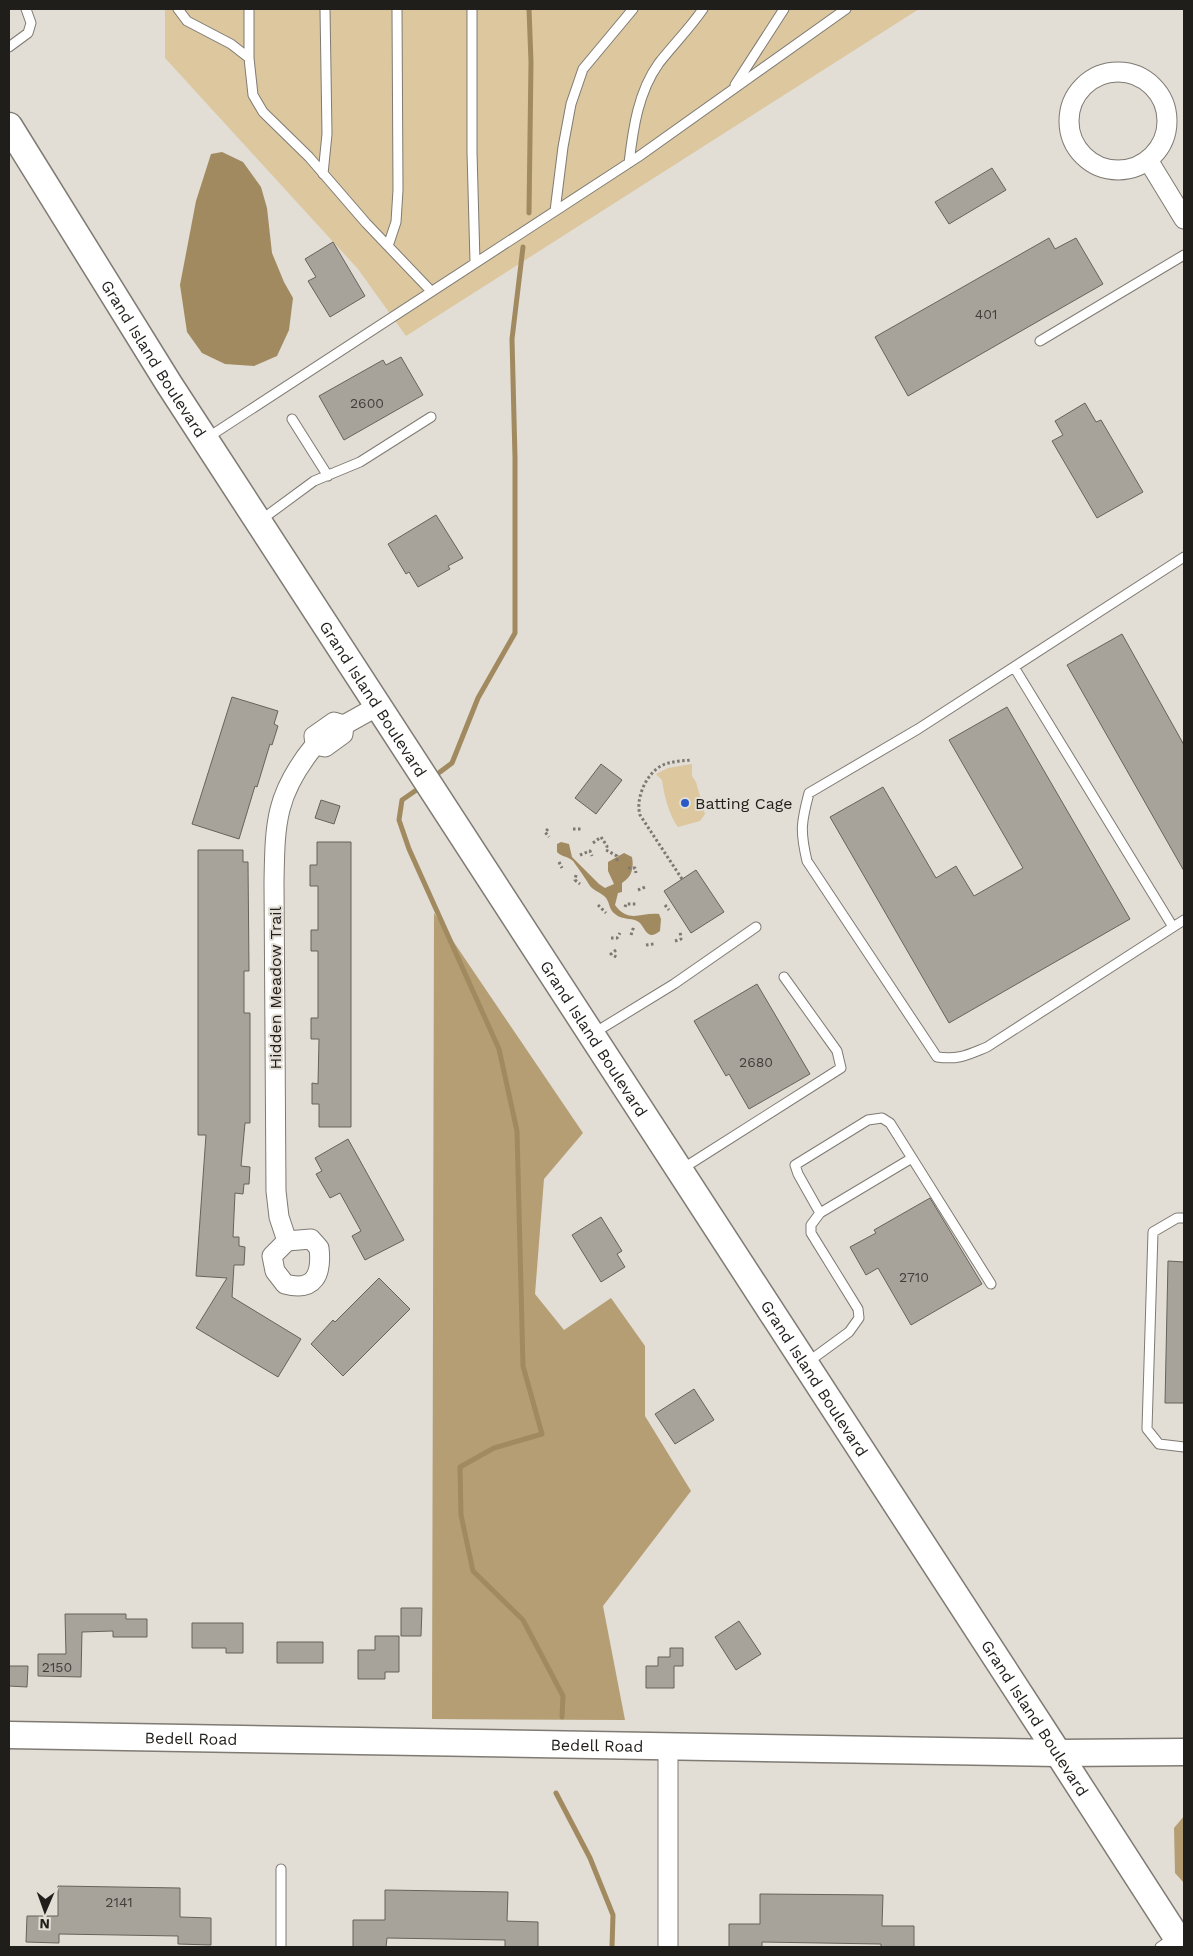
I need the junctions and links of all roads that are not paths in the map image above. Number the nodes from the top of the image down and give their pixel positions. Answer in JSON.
{"nodes":[{"id":1,"x":26,"y":9,"type":"edge"},
{"id":2,"x":178,"y":9,"type":"edge"},
{"id":3,"x":249,"y":9,"type":"edge"},
{"id":4,"x":325,"y":9,"type":"edge"},
{"id":5,"x":397,"y":9,"type":"edge"},
{"id":6,"x":472,"y":9,"type":"edge"},
{"id":7,"x":633,"y":9,"type":"edge"},
{"id":8,"x":703,"y":9,"type":"edge"},
{"id":9,"x":784,"y":9,"type":"edge"},
{"id":10,"x":846,"y":9,"type":"edge"},
{"id":11,"x":9,"y":47,"type":"edge"},
{"id":12,"x":249,"y":58,"type":"junction"},
{"id":13,"x":732,"y":90,"type":"junction"},
{"id":14,"x":9,"y":126,"type":"edge"},
{"id":15,"x":1148,"y":160,"type":"junction"},
{"id":16,"x":629,"y":163,"type":"junction"},
{"id":17,"x":323,"y":174,"type":"junction"},
{"id":18,"x":555,"y":211,"type":"junction"},
{"id":19,"x":1184,"y":219,"type":"edge"},
{"id":20,"x":388,"y":246,"type":"junction"},
{"id":21,"x":1184,"y":255,"type":"edge"},
{"id":22,"x":475,"y":262,"type":"junction"},
{"id":23,"x":431,"y":292,"type":"junction"},
{"id":24,"x":1040,"y":341,"type":"dead end"},
{"id":25,"x":431,"y":417,"type":"dead end"},
{"id":26,"x":292,"y":419,"type":"dead end"},
{"id":27,"x":205,"y":439,"type":"junction"},
{"id":28,"x":328,"y":476,"type":"junction"},
{"id":29,"x":259,"y":522,"type":"junction"},
{"id":30,"x":1184,"y":557,"type":"edge"},
{"id":31,"x":1014,"y":667,"type":"junction"},
{"id":32,"x":378,"y":706,"type":"junction"},
{"id":33,"x":1184,"y":920,"type":"edge"},
{"id":34,"x":756,"y":927,"type":"dead end"},
{"id":35,"x":1172,"y":927,"type":"junction"},
{"id":36,"x":784,"y":976,"type":"dead end"},
{"id":37,"x":592,"y":1035,"type":"junction"},
{"id":38,"x":912,"y":1158,"type":"junction"},
{"id":39,"x":679,"y":1170,"type":"junction"},
{"id":40,"x":820,"y":1213,"type":"junction"},
{"id":41,"x":1184,"y":1218,"type":"edge"},
{"id":42,"x":286,"y":1241,"type":"dead end"},
{"id":43,"x":991,"y":1284,"type":"dead end"},
{"id":44,"x":806,"y":1364,"type":"junction"},
{"id":45,"x":1184,"y":1447,"type":"edge"},
{"id":46,"x":9,"y":1735,"type":"edge"},
{"id":47,"x":668,"y":1746,"type":"junction"},
{"id":48,"x":1058,"y":1752,"type":"junction"},
{"id":49,"x":1184,"y":1752,"type":"edge"},
{"id":50,"x":281,"y":1869,"type":"dead end"},
{"id":51,"x":1173,"y":1944,"type":"edge"},
{"id":52,"x":280,"y":1947,"type":"edge"},
{"id":53,"x":668,"y":1947,"type":"edge"}],
"edges":[{"from":1,"to":11,"type":"lane"},
{"from":2,"to":12,"type":"lane"},
{"from":3,"to":12,"type":"lane"},
{"from":4,"to":17,"type":"lane"},
{"from":5,"to":20,"type":"lane"},
{"from":6,"to":22,"type":"lane"},
{"from":7,"to":18,"type":"lane"},
{"from":8,"to":16,"type":"lane"},
{"from":9,"to":13,"type":"lane"},
{"from":10,"to":13,"type":"lane"},
{"from":12,"to":17,"type":"lane"},
{"from":13,"to":16,"type":"lane"},
{"from":14,"to":27,"type":"main road","name":"Grand Island Boulevard"},
{"from":15,"to":15,"type":"street"},
{"from":15,"to":19,"type":"street"},
{"from":16,"to":18,"type":"lane"},
{"from":17,"to":20,"type":"lane"},
{"from":18,"to":22,"type":"lane"},
{"from":20,"to":23,"type":"lane"},
{"from":21,"to":24,"type":"lane"},
{"from":22,"to":23,"type":"lane"},
{"from":23,"to":27,"type":"lane"},
{"from":25,"to":28,"type":"lane"},
{"from":26,"to":28,"type":"lane"},
{"from":27,"to":29,"type":"main road","name":"Grand Island Boulevard"},
{"from":28,"to":29,"type":"lane"},
{"from":29,"to":32,"type":"main road","name":"Grand Island Boulevard"},
{"from":30,"to":31,"type":"lane"},
{"from":31,"to":35,"type":"lane"},
{"from":31,"to":35,"type":"lane"},
{"from":32,"to":37,"type":"main road","name":"Grand Island Boulevard"},
{"from":32,"to":42,"type":"street","name":"Hidden Meadow Trail"},
{"from":33,"to":35,"type":"lane"},
{"from":34,"to":37,"type":"lane"},
{"from":36,"to":39,"type":"lane"},
{"from":37,"to":39,"type":"main road","name":"Grand Island Boulevard"},
{"from":38,"to":40,"type":"lane"},
{"from":38,"to":40,"type":"lane"},
{"from":38,"to":43,"type":"lane"},
{"from":39,"to":44,"type":"main road","name":"Grand Island Boulevard"},
{"from":40,"to":44,"type":"lane"},
{"from":41,"to":45,"type":"lane"},
{"from":44,"to":48,"type":"main road","name":"Grand Island Boulevard"},
{"from":46,"to":47,"type":"main road","name":"Bedell Road"},
{"from":47,"to":48,"type":"main road","name":"Bedell Road"},
{"from":47,"to":53,"type":"street"},
{"from":48,"to":49,"type":"main road","name":"Bedell Road"},
{"from":48,"to":51,"type":"main road","name":"Grand Island Boulevard"},
{"from":50,"to":52,"type":"lane"}]}
